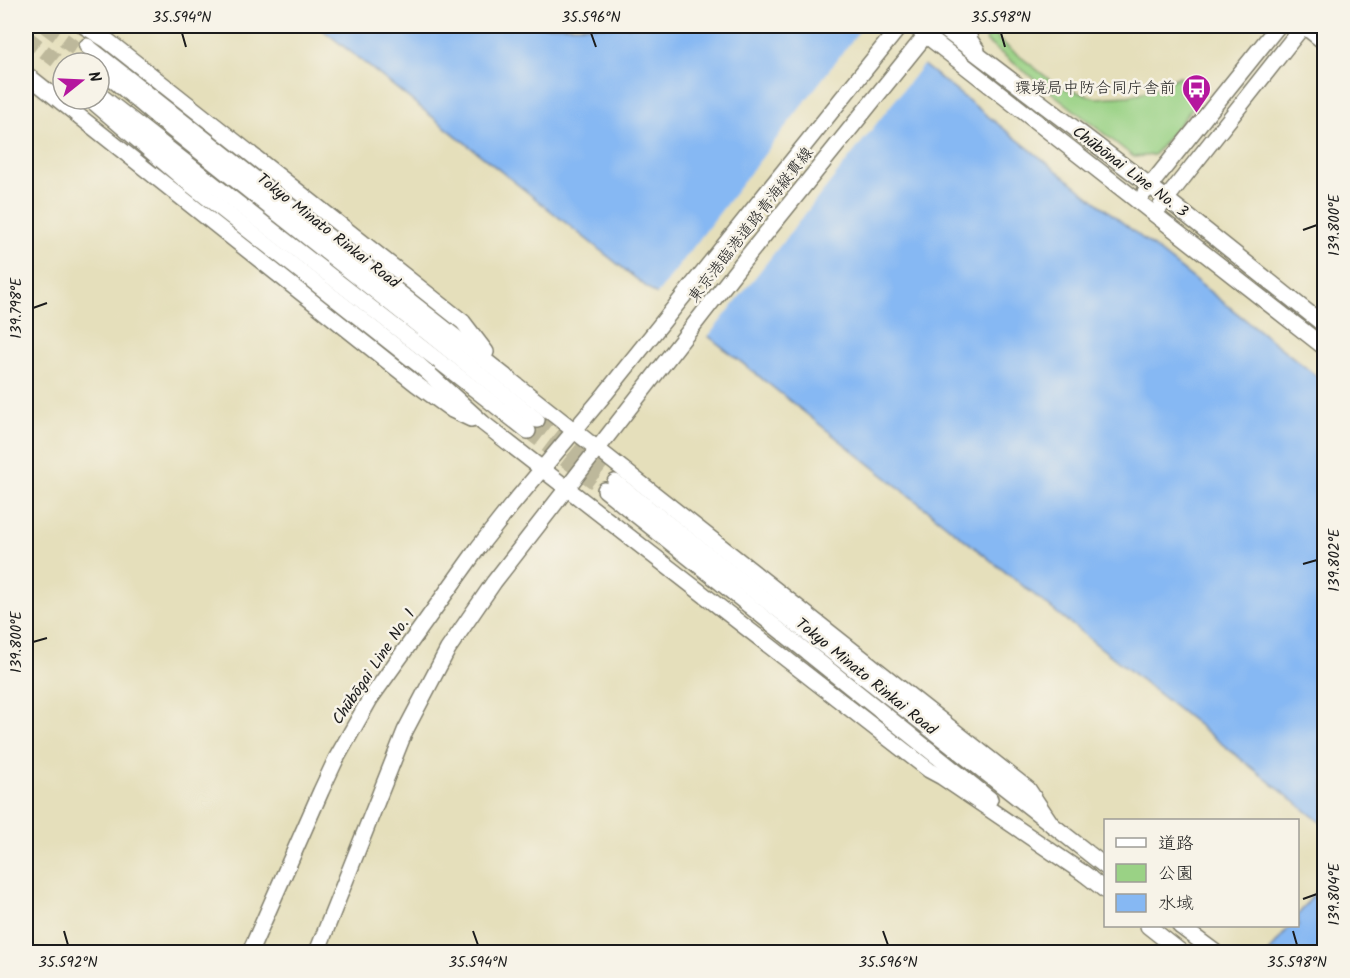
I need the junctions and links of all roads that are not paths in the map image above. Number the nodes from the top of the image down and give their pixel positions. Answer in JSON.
{"nodes":[{"id":1,"x":84,"y":26,"type":"edge"},
{"id":2,"x":900,"y":26,"type":"edge"},
{"id":3,"x":940,"y":26,"type":"edge"},
{"id":4,"x":967,"y":26,"type":"edge"},
{"id":5,"x":1278,"y":26,"type":"edge"},
{"id":6,"x":1304,"y":26,"type":"edge"},
{"id":7,"x":924,"y":29,"type":"edge"},
{"id":8,"x":1324,"y":42,"type":"edge"},
{"id":9,"x":979,"y":53,"type":"junction"},
{"id":10,"x":111,"y":72,"type":"edge"},
{"id":11,"x":26,"y":74,"type":"edge"},
{"id":12,"x":111,"y":78,"type":"edge"},
{"id":13,"x":111,"y":103,"type":"edge"},
{"id":14,"x":104,"y":111,"type":"edge"},
{"id":15,"x":1149,"y":185,"type":"junction"},
{"id":16,"x":1166,"y":199,"type":"junction"},
{"id":17,"x":1138,"y":200,"type":"junction"},
{"id":18,"x":1155,"y":213,"type":"junction"},
{"id":19,"x":1324,"y":325,"type":"edge"},
{"id":20,"x":1324,"y":347,"type":"edge"},
{"id":21,"x":502,"y":372,"type":"junction"},
{"id":22,"x":483,"y":423,"type":"junction"},
{"id":23,"x":576,"y":430,"type":"junction"},
{"id":24,"x":599,"y":448,"type":"junction"},
{"id":25,"x":543,"y":470,"type":"junction"},
{"id":26,"x":567,"y":488,"type":"junction"},
{"id":27,"x":1052,"y":825,"type":"junction"},
{"id":28,"x":1104,"y":865,"type":"edge"},
{"id":29,"x":1089,"y":877,"type":"junction"},
{"id":30,"x":1104,"y":889,"type":"edge"},
{"id":31,"x":1149,"y":927,"type":"edge"},
{"id":32,"x":1181,"y":927,"type":"edge"},
{"id":33,"x":1212,"y":951,"type":"edge"},
{"id":34,"x":250,"y":952,"type":"edge"},
{"id":35,"x":317,"y":952,"type":"edge"},
{"id":36,"x":1181,"y":952,"type":"edge"}],
"edges":[{"from":1,"to":21,"type":"street"},
{"from":2,"to":23,"type":"street","name":"東京港臨港道路青海縦貫線"},
{"from":3,"to":9,"type":"street","name":"Chūbōnai Line No. 3"},
{"from":4,"to":9,"type":"street"},
{"from":5,"to":15,"type":"street"},
{"from":6,"to":8,"type":"street"},
{"from":6,"to":16,"type":"street"},
{"from":7,"to":17,"type":"street","name":"Chūbōnai Line No. 3"},
{"from":7,"to":24,"type":"street","name":"東京港臨港道路青海縦貫線"},
{"from":9,"to":15,"type":"street","name":"Chūbōnai Line No. 3"},
{"from":10,"to":21,"type":"street"},
{"from":11,"to":22,"type":"street"},
{"from":12,"to":13,"type":"street","name":"Tokyo Minato Rinkai Road"},
{"from":14,"to":22,"type":"street"},
{"from":15,"to":16,"type":"street","name":"Chūbōnai Line No. 3"},
{"from":15,"to":17,"type":"street"},
{"from":16,"to":18,"type":"street"},
{"from":16,"to":19,"type":"street","name":"Chūbōnai Line No. 3"},
{"from":17,"to":18,"type":"street","name":"Chūbōnai Line No. 3"},
{"from":18,"to":20,"type":"street","name":"Chūbōnai Line No. 3"},
{"from":21,"to":23,"type":"street"},
{"from":22,"to":25,"type":"street"},
{"from":23,"to":24,"type":"street"},
{"from":23,"to":25,"type":"street","name":"Chūbōgai Line No. 1"},
{"from":24,"to":26,"type":"street"},
{"from":24,"to":27,"type":"street"},
{"from":25,"to":26,"type":"street"},
{"from":25,"to":34,"type":"street","name":"Chūbōgai Line No. 1"},
{"from":26,"to":29,"type":"street"},
{"from":26,"to":35,"type":"street"},
{"from":27,"to":28,"type":"street","name":"Tokyo Minato Rinkai Road"},
{"from":27,"to":29,"type":"street","name":"Tokyo Minato Rinkai Road"},
{"from":29,"to":30,"type":"street","name":"Tokyo Minato Rinkai Road"},
{"from":31,"to":36,"type":"street"},
{"from":32,"to":33,"type":"street"}]}
